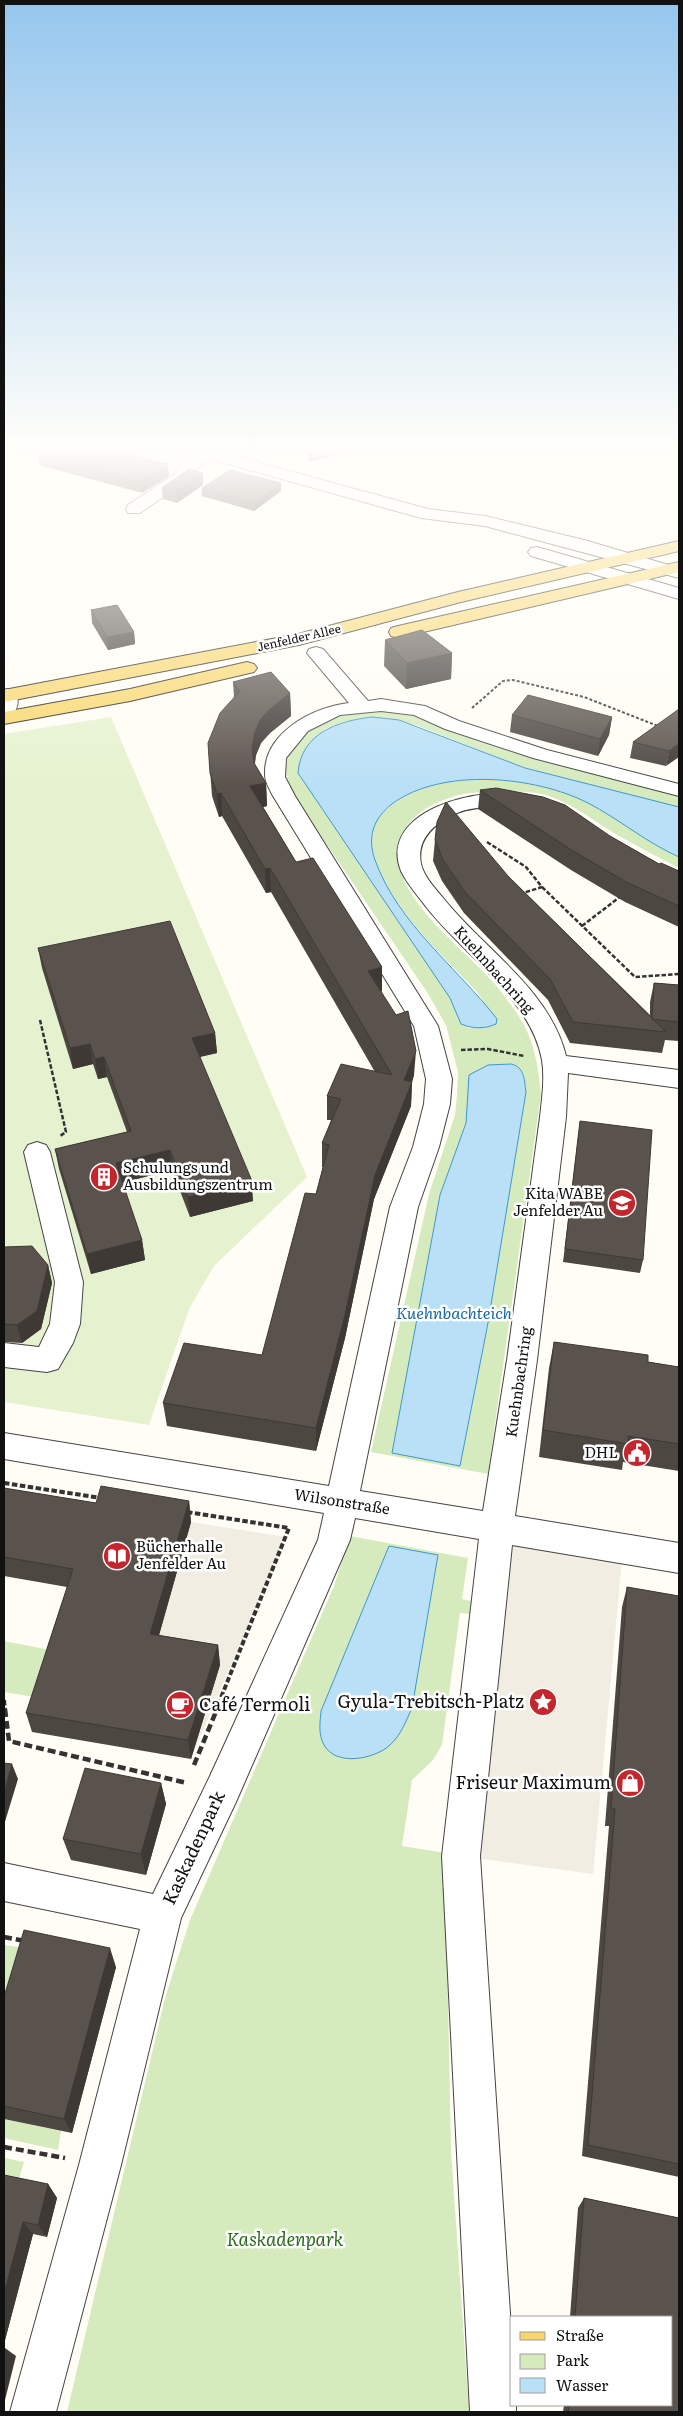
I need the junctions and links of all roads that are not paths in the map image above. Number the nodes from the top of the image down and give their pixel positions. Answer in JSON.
{"nodes":[{"id":1,"x":569,"y":562,"type":"edge"},
{"id":2,"x":610,"y":562,"type":"edge"},
{"id":3,"x":642,"y":562,"type":"edge"},
{"id":4,"x":587,"y":567,"type":"junction"},
{"id":5,"x":675,"y":570,"type":"edge"},
{"id":6,"x":628,"y":579,"type":"junction"},
{"id":7,"x":679,"y":594,"type":"edge"},
{"id":8,"x":316,"y":644,"type":"junction"},
{"id":9,"x":5,"y":702,"type":"edge"},
{"id":10,"x":362,"y":706,"type":"junction"},
{"id":11,"x":4,"y":718,"type":"edge"},
{"id":12,"x":679,"y":790,"type":"edge"},
{"id":13,"x":537,"y":803,"type":"edge"},
{"id":14,"x":556,"y":1063,"type":"junction"},
{"id":15,"x":679,"y":1079,"type":"edge"},
{"id":16,"x":37,"y":1152,"type":"road end"},
{"id":17,"x":4,"y":1355,"type":"edge"},
{"id":18,"x":4,"y":1446,"type":"edge"},
{"id":19,"x":341,"y":1502,"type":"junction"},
{"id":20,"x":497,"y":1528,"type":"junction"},
{"id":21,"x":679,"y":1558,"type":"edge"},
{"id":22,"x":4,"y":1882,"type":"edge"},
{"id":23,"x":163,"y":1915,"type":"junction"},
{"id":24,"x":33,"y":2412,"type":"edge"},
{"id":25,"x":493,"y":2412,"type":"edge"}],
"edges":[{"from":1,"to":4,"type":"street"},
{"from":2,"to":4,"type":"main road","name":"Jenfelder Allee"},
{"from":3,"to":5,"type":"street"},
{"from":4,"to":6,"type":"street"},
{"from":4,"to":8,"type":"main road","name":"Jenfelder Allee"},
{"from":5,"to":6,"type":"main road","name":"Jenfelder Allee"},
{"from":6,"to":7,"type":"street"},
{"from":6,"to":8,"type":"main road","name":"Jenfelder Allee"},
{"from":8,"to":9,"type":"main road","name":"Jenfelder Allee"},
{"from":8,"to":10,"type":"street"},
{"from":8,"to":11,"type":"main road","name":"Jenfelder Allee"},
{"from":10,"to":12,"type":"street"},
{"from":10,"to":19,"type":"street"},
{"from":13,"to":14,"type":"street","name":"Kuehnbachring"},
{"from":14,"to":15,"type":"street"},
{"from":14,"to":20,"type":"street","name":"Kuehnbachring"},
{"from":16,"to":17,"type":"street"},
{"from":18,"to":19,"type":"street","name":"Wilsonstraße"},
{"from":19,"to":20,"type":"street","name":"Wilsonstraße"},
{"from":19,"to":23,"type":"street","name":"Kaskadenpark"},
{"from":20,"to":21,"type":"street","name":"Wilsonstraße"},
{"from":20,"to":25,"type":"street"},
{"from":22,"to":23,"type":"street"},
{"from":23,"to":24,"type":"street","name":"Kaskadenpark"}]}
